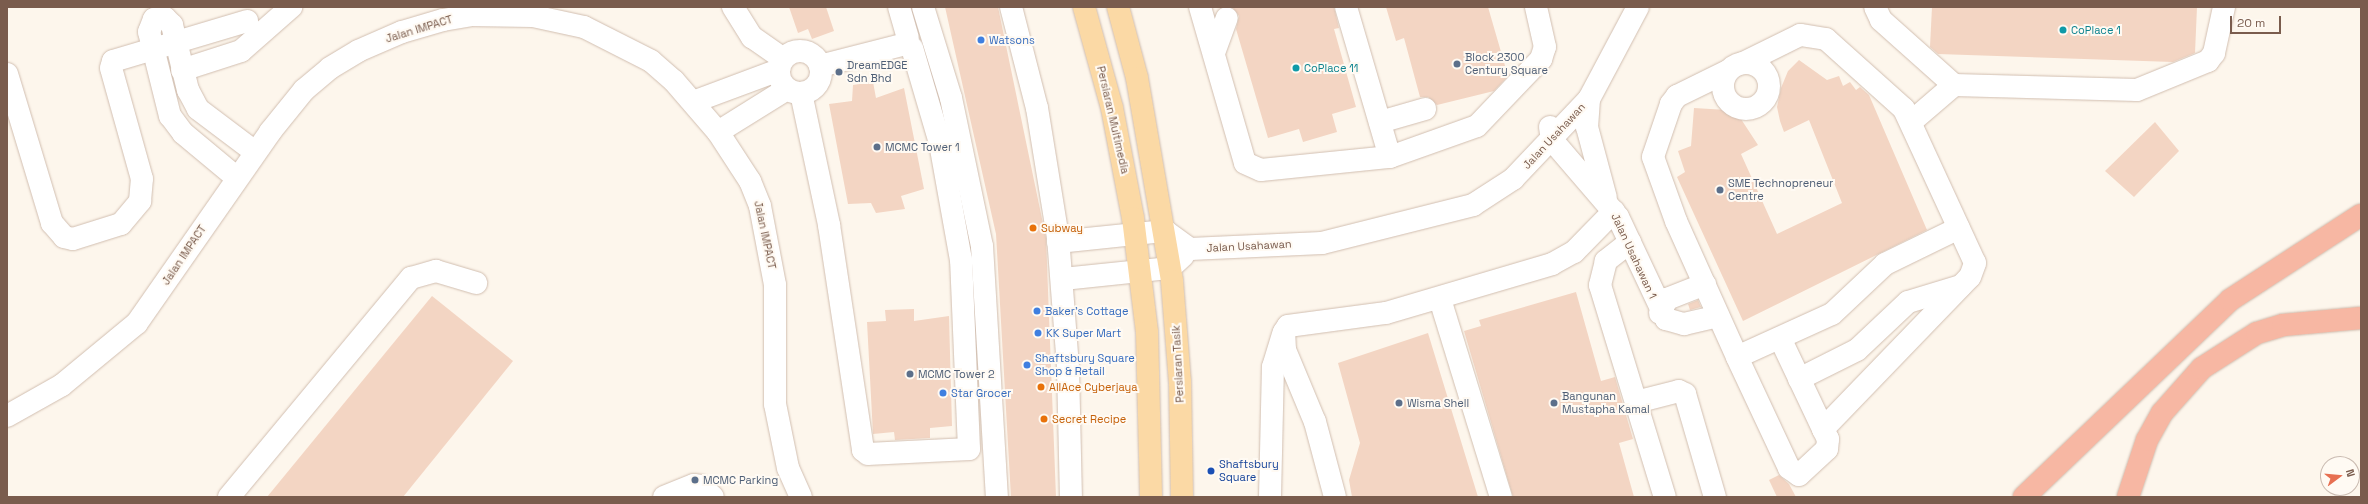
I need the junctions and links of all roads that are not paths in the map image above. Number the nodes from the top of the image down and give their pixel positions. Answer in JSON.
{"nodes":[{"id":1,"x":292,"y":7,"type":"edge"},
{"id":2,"x":733,"y":7,"type":"edge"},
{"id":3,"x":899,"y":7,"type":"edge"},
{"id":4,"x":923,"y":7,"type":"edge"},
{"id":5,"x":1011,"y":7,"type":"edge"},
{"id":6,"x":1084,"y":7,"type":"edge"},
{"id":7,"x":1118,"y":7,"type":"edge"},
{"id":8,"x":1200,"y":7,"type":"edge"},
{"id":9,"x":1346,"y":7,"type":"edge"},
{"id":10,"x":1536,"y":7,"type":"edge"},
{"id":11,"x":1625,"y":7,"type":"edge"},
{"id":12,"x":1638,"y":7,"type":"edge"},
{"id":13,"x":1875,"y":7,"type":"edge"},
{"id":14,"x":2226,"y":9,"type":"edge"},
{"id":15,"x":508,"y":11,"type":"edge"},
{"id":16,"x":533,"y":11,"type":"edge"},
{"id":17,"x":1227,"y":18,"type":"dead end"},
{"id":18,"x":247,"y":21,"type":"dead end"},
{"id":19,"x":176,"y":41,"type":"junction"},
{"id":20,"x":907,"y":44,"type":"junction"},
{"id":21,"x":152,"y":47,"type":"junction"},
{"id":22,"x":1214,"y":53,"type":"junction"},
{"id":23,"x":820,"y":66,"type":"junction"},
{"id":24,"x":182,"y":70,"type":"junction"},
{"id":25,"x":7,"y":74,"type":"edge"},
{"id":26,"x":787,"y":78,"type":"junction"},
{"id":27,"x":1954,"y":85,"type":"junction"},
{"id":28,"x":1589,"y":99,"type":"junction"},
{"id":29,"x":692,"y":102,"type":"junction"},
{"id":30,"x":1425,"y":109,"type":"dead end"},
{"id":31,"x":1380,"y":122,"type":"junction"},
{"id":32,"x":1911,"y":122,"type":"junction"},
{"id":33,"x":718,"y":132,"type":"junction"},
{"id":34,"x":1551,"y":133,"type":"junction"},
{"id":35,"x":255,"y":152,"type":"junction"},
{"id":36,"x":1390,"y":157,"type":"junction"},
{"id":37,"x":237,"y":178,"type":"junction"},
{"id":38,"x":1611,"y":207,"type":"junction"},
{"id":39,"x":2361,"y":215,"type":"edge"},
{"id":40,"x":1959,"y":228,"type":"junction"},
{"id":41,"x":1165,"y":231,"type":"junction"},
{"id":42,"x":1135,"y":234,"type":"junction"},
{"id":43,"x":1058,"y":242,"type":"junction"},
{"id":44,"x":1630,"y":242,"type":"junction"},
{"id":45,"x":1190,"y":249,"type":"junction"},
{"id":46,"x":1170,"y":268,"type":"junction"},
{"id":47,"x":1140,"y":270,"type":"junction"},
{"id":48,"x":1063,"y":279,"type":"junction"},
{"id":49,"x":476,"y":283,"type":"dead end"},
{"id":50,"x":1705,"y":284,"type":"junction"},
{"id":51,"x":1962,"y":286,"type":"junction"},
{"id":52,"x":1440,"y":299,"type":"junction"},
{"id":53,"x":1660,"y":313,"type":"junction"},
{"id":54,"x":1718,"y":316,"type":"junction"},
{"id":55,"x":2361,"y":318,"type":"edge"},
{"id":56,"x":1284,"y":337,"type":"junction"},
{"id":57,"x":1780,"y":338,"type":"junction"},
{"id":58,"x":1737,"y":357,"type":"junction"},
{"id":59,"x":1799,"y":379,"type":"junction"},
{"id":60,"x":1636,"y":402,"type":"junction"},
{"id":61,"x":7,"y":416,"type":"edge"},
{"id":62,"x":1823,"y":429,"type":"junction"},
{"id":63,"x":229,"y":497,"type":"edge"},
{"id":64,"x":664,"y":497,"type":"edge"},
{"id":65,"x":713,"y":497,"type":"edge"},
{"id":66,"x":801,"y":497,"type":"edge"},
{"id":67,"x":997,"y":497,"type":"edge"},
{"id":68,"x":1072,"y":497,"type":"edge"},
{"id":69,"x":1152,"y":497,"type":"edge"},
{"id":70,"x":1182,"y":497,"type":"edge"},
{"id":71,"x":1270,"y":497,"type":"edge"},
{"id":72,"x":1335,"y":497,"type":"edge"},
{"id":73,"x":1501,"y":497,"type":"edge"},
{"id":74,"x":1665,"y":497,"type":"edge"},
{"id":75,"x":1716,"y":497,"type":"edge"},
{"id":76,"x":2024,"y":497,"type":"edge"},
{"id":77,"x":2128,"y":497,"type":"edge"}],
"edges":[{"from":1,"to":24,"type":"street"},
{"from":2,"to":26,"type":"street"},
{"from":3,"to":20,"type":"street"},
{"from":4,"to":67,"type":"street"},
{"from":5,"to":43,"type":"street"},
{"from":6,"to":42,"type":"main road","name":"Persiaran Multimedia"},
{"from":7,"to":41,"type":"main road"},
{"from":8,"to":22,"type":"street"},
{"from":9,"to":31,"type":"street"},
{"from":10,"to":36,"type":"street"},
{"from":11,"to":34,"type":"street","name":"Jalan Usahawan"},
{"from":12,"to":28,"type":"street","name":"Jalan Usahawan"},
{"from":13,"to":27,"type":"street"},
{"from":14,"to":27,"type":"street"},
{"from":15,"to":16,"type":"street","name":"Jalan IMPACT"},
{"from":15,"to":35,"type":"street","name":"Jalan IMPACT"},
{"from":16,"to":29,"type":"street","name":"Jalan IMPACT"},
{"from":17,"to":22,"type":"street"},
{"from":18,"to":19,"type":"street"},
{"from":19,"to":21,"type":"street"},
{"from":19,"to":24,"type":"street"},
{"from":20,"to":23,"type":"street"},
{"from":20,"to":26,"type":"street"},
{"from":21,"to":25,"type":"street"},
{"from":21,"to":37,"type":"street"},
{"from":22,"to":36,"type":"street"},
{"from":23,"to":26,"type":"street"},
{"from":23,"to":26,"type":"street"},
{"from":24,"to":35,"type":"street"},
{"from":26,"to":29,"type":"street"},
{"from":26,"to":33,"type":"street"},
{"from":27,"to":32,"type":"street"},
{"from":28,"to":34,"type":"street","name":"Jalan Usahawan"},
{"from":28,"to":38,"type":"street"},
{"from":29,"to":33,"type":"street","name":"Jalan IMPACT"},
{"from":30,"to":31,"type":"street"},
{"from":31,"to":36,"type":"street"},
{"from":32,"to":40,"type":"street"},
{"from":32,"to":50,"type":"street"},
{"from":33,"to":66,"type":"street","name":"Jalan IMPACT"},
{"from":34,"to":38,"type":"street","name":"Jalan Usahawan 1"},
{"from":34,"to":45,"type":"street","name":"Jalan Usahawan"},
{"from":35,"to":37,"type":"street","name":"Jalan IMPACT"},
{"from":37,"to":61,"type":"street","name":"Jalan IMPACT"},
{"from":38,"to":44,"type":"street","name":"Jalan Usahawan 1"},
{"from":38,"to":52,"type":"street"},
{"from":39,"to":76,"type":"highway"},
{"from":40,"to":51,"type":"street"},
{"from":40,"to":57,"type":"street"},
{"from":41,"to":42,"type":"street"},
{"from":41,"to":45,"type":"street"},
{"from":41,"to":46,"type":"main road","name":"Persiaran Tasik"},
{"from":42,"to":43,"type":"street"},
{"from":42,"to":47,"type":"main road"},
{"from":43,"to":48,"type":"street"},
{"from":44,"to":53,"type":"street","name":"Jalan Usahawan 1"},
{"from":44,"to":60,"type":"street"},
{"from":45,"to":46,"type":"street"},
{"from":46,"to":47,"type":"street"},
{"from":46,"to":70,"type":"main road","name":"Persiaran Tasik"},
{"from":47,"to":48,"type":"street"},
{"from":47,"to":69,"type":"main road"},
{"from":48,"to":68,"type":"street"},
{"from":49,"to":63,"type":"street"},
{"from":50,"to":53,"type":"street"},
{"from":50,"to":54,"type":"street"},
{"from":51,"to":59,"type":"street"},
{"from":51,"to":62,"type":"street"},
{"from":52,"to":56,"type":"street"},
{"from":52,"to":73,"type":"street"},
{"from":53,"to":54,"type":"street"},
{"from":54,"to":58,"type":"street"},
{"from":55,"to":77,"type":"highway"},
{"from":56,"to":71,"type":"street"},
{"from":56,"to":72,"type":"street"},
{"from":57,"to":58,"type":"street"},
{"from":57,"to":59,"type":"street"},
{"from":58,"to":62,"type":"street"},
{"from":59,"to":62,"type":"street"},
{"from":60,"to":74,"type":"street"},
{"from":60,"to":75,"type":"street"},
{"from":64,"to":65,"type":"street"}]}
